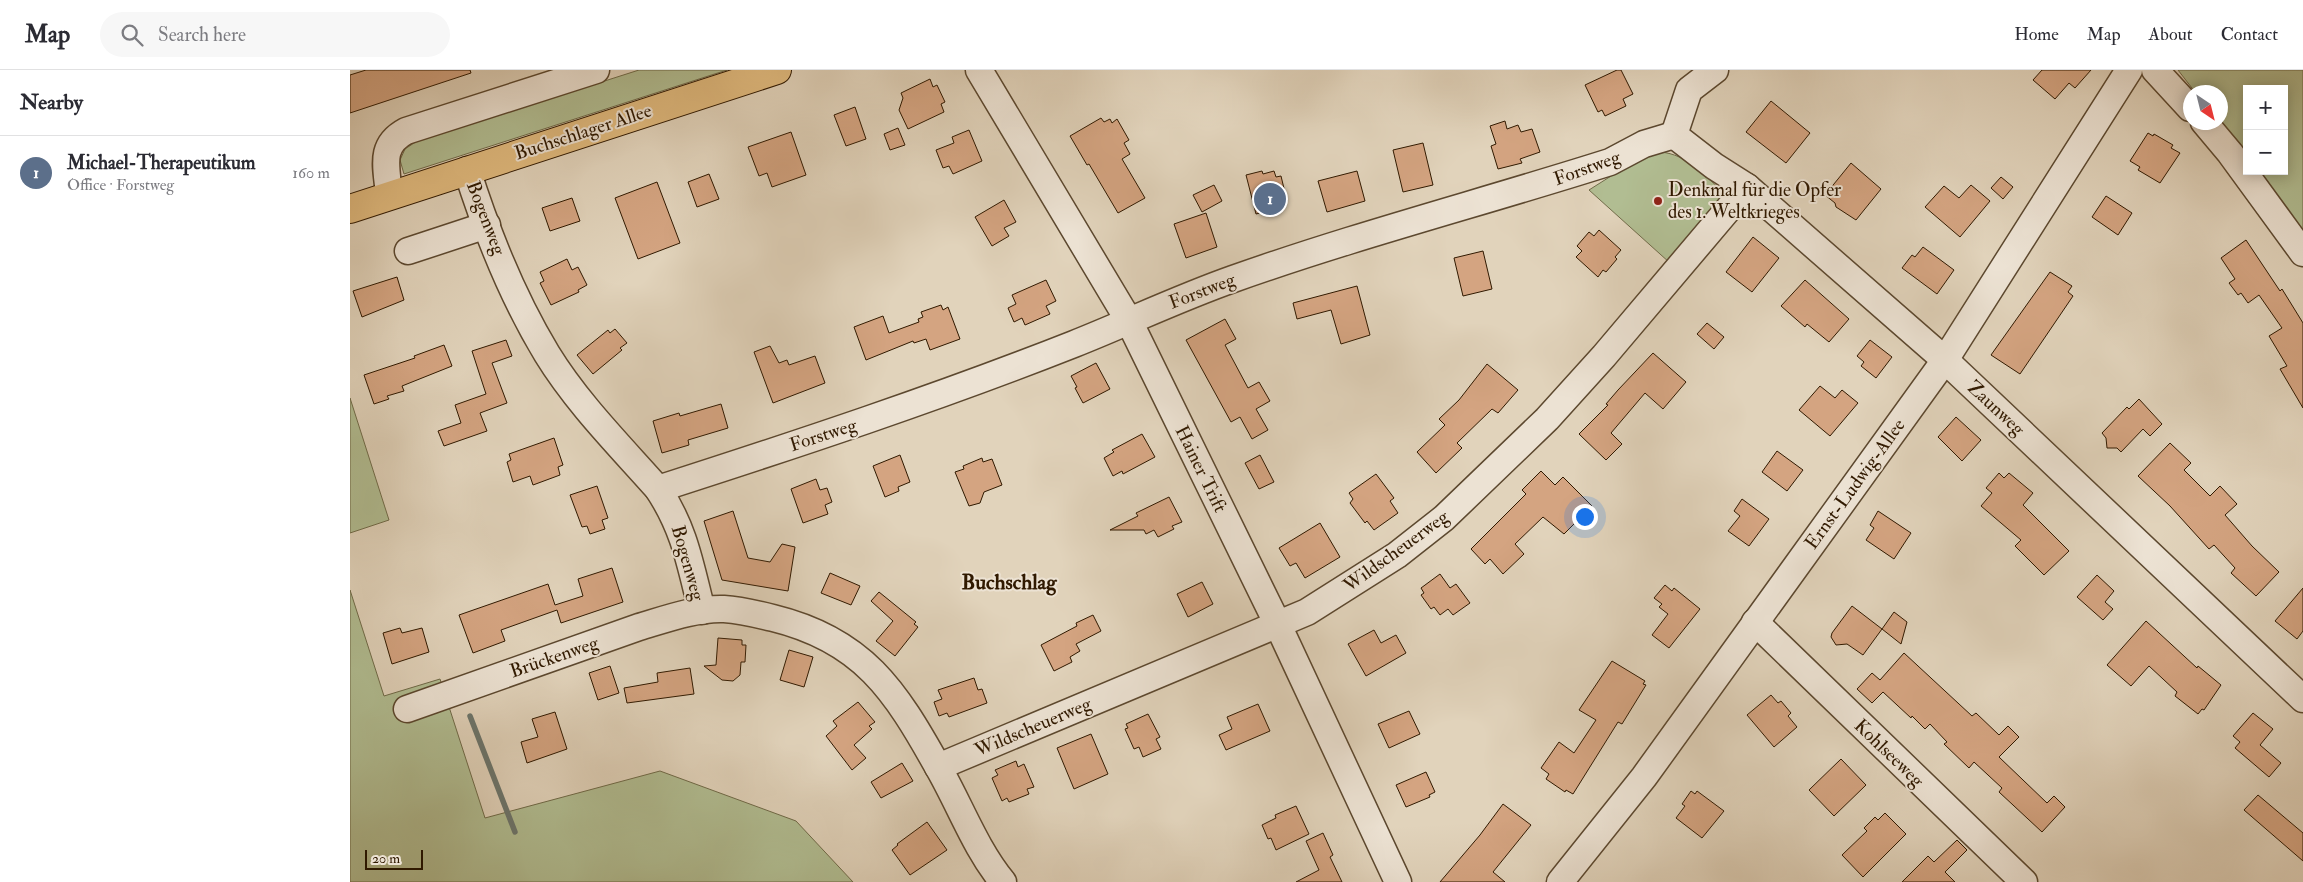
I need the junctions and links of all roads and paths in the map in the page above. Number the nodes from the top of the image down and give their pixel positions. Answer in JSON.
{"nodes":[{"id":1,"x":596,"y":70,"type":"edge"},
{"id":2,"x":777,"y":70,"type":"edge"},
{"id":3,"x":979,"y":70,"type":"edge"},
{"id":4,"x":1715,"y":70,"type":"edge"},
{"id":5,"x":2128,"y":70,"type":"edge"},
{"id":6,"x":2155,"y":70,"type":"edge"},
{"id":7,"x":1685,"y":80,"type":"edge"},
{"id":8,"x":2183,"y":100,"type":"edge"},
{"id":9,"x":2211,"y":130,"type":"edge"},
{"id":10,"x":1674,"y":135,"type":"junction"},
{"id":11,"x":468,"y":170,"type":"junction"},
{"id":12,"x":1747,"y":187,"type":"junction"},
{"id":13,"x":389,"y":195,"type":"junction"},
{"id":14,"x":350,"y":209,"type":"edge"},
{"id":15,"x":487,"y":225,"type":"junction"},
{"id":16,"x":408,"y":251,"type":"dead end"},
{"id":17,"x":2303,"y":253,"type":"edge"},
{"id":18,"x":1129,"y":321,"type":"junction"},
{"id":19,"x":1945,"y":360,"type":"junction"},
{"id":20,"x":658,"y":489,"type":"junction"},
{"id":21,"x":702,"y":611,"type":"junction"},
{"id":22,"x":1755,"y":622,"type":"junction"},
{"id":23,"x":1278,"y":625,"type":"junction"},
{"id":24,"x":2303,"y":699,"type":"edge"},
{"id":25,"x":408,"y":709,"type":"dead end"},
{"id":26,"x":938,"y":767,"type":"junction"},
{"id":27,"x":1004,"y":882,"type":"edge"},
{"id":28,"x":1398,"y":882,"type":"edge"},
{"id":29,"x":1560,"y":882,"type":"edge"},
{"id":30,"x":2024,"y":882,"type":"edge"}],
"edges":[{"from":1,"to":13,"type":"street"},
{"from":2,"to":11,"type":"main road","name":"Buchschlager Allee"},
{"from":3,"to":18,"type":"street","name":"Hainer Trift"},
{"from":4,"to":7,"type":"street"},
{"from":5,"to":19,"type":"street","name":"Ernst-Ludwig-Allee"},
{"from":6,"to":8,"type":"street"},
{"from":7,"to":10,"type":"street"},
{"from":9,"to":17,"type":"street"},
{"from":10,"to":12,"type":"street","name":"Zaunweg"},
{"from":10,"to":18,"type":"street","name":"Forstweg"},
{"from":11,"to":13,"type":"main road","name":"Buchschlager Allee"},
{"from":11,"to":15,"type":"street","name":"Bogenweg"},
{"from":12,"to":19,"type":"street","name":"Zaunweg"},
{"from":12,"to":23,"type":"street","name":"Wildscheuerweg"},
{"from":13,"to":14,"type":"main road","name":"Buchschlager Allee"},
{"from":15,"to":16,"type":"street"},
{"from":15,"to":20,"type":"street","name":"Bogenweg"},
{"from":18,"to":20,"type":"street","name":"Forstweg"},
{"from":18,"to":23,"type":"street","name":"Hainer Trift"},
{"from":19,"to":22,"type":"street","name":"Ernst-Ludwig-Allee"},
{"from":19,"to":24,"type":"street","name":"Zaunweg"},
{"from":20,"to":21,"type":"street","name":"Bogenweg"},
{"from":21,"to":25,"type":"street","name":"Brückenweg"},
{"from":21,"to":26,"type":"street","name":"Bogenweg"},
{"from":22,"to":29,"type":"street","name":"Ernst-Ludwig-Allee"},
{"from":22,"to":30,"type":"street","name":"Kohlseeweg"},
{"from":23,"to":26,"type":"street","name":"Wildscheuerweg"},
{"from":23,"to":28,"type":"street","name":"Hainer Trift"},
{"from":26,"to":27,"type":"street","name":"Bogenweg"}]}
